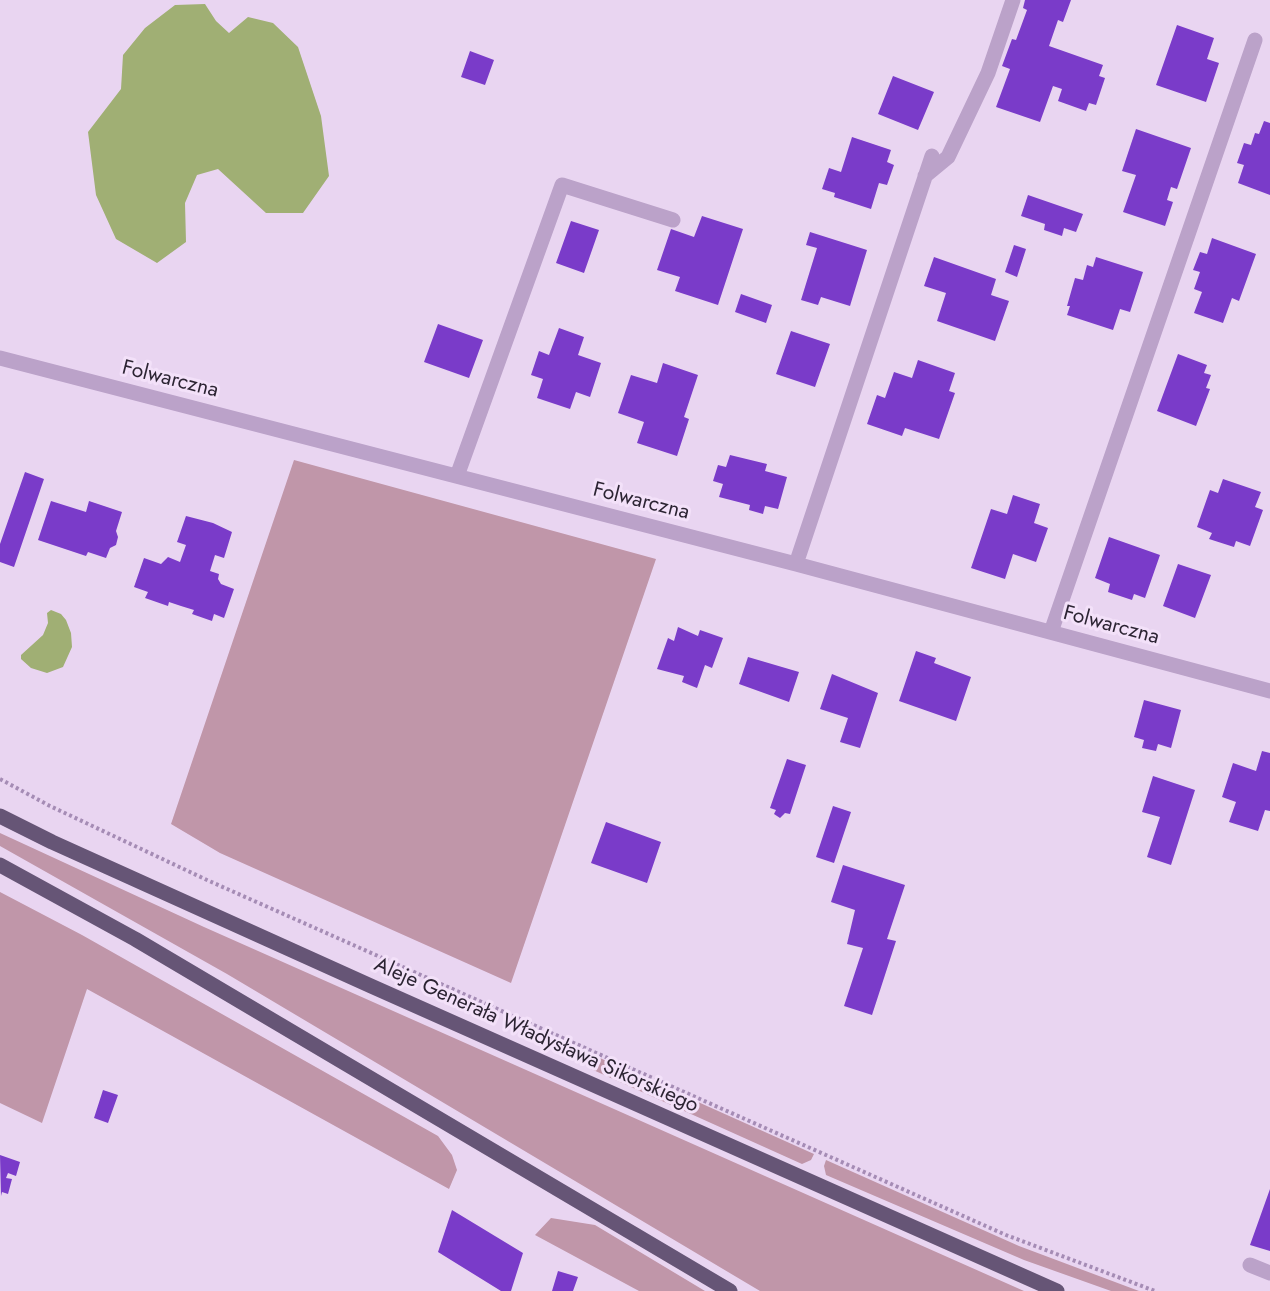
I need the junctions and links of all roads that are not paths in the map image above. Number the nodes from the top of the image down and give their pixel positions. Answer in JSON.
{"nodes":[{"id":1,"x":1012,"y":0,"type":"edge"},
{"id":2,"x":1256,"y":40,"type":"dead end"},
{"id":3,"x":932,"y":156,"type":"dead end"},
{"id":4,"x":925,"y":176,"type":"junction"},
{"id":5,"x":673,"y":220,"type":"dead end"},
{"id":6,"x":0,"y":358,"type":"edge"},
{"id":7,"x":457,"y":476,"type":"junction"},
{"id":8,"x":796,"y":564,"type":"junction"},
{"id":9,"x":1051,"y":632,"type":"junction"},
{"id":10,"x":1270,"y":691,"type":"edge"},
{"id":11,"x":0,"y":816,"type":"edge"},
{"id":12,"x":0,"y":865,"type":"edge"},
{"id":13,"x":1250,"y":1265,"type":"dead end"},
{"id":14,"x":1270,"y":1273,"type":"edge"},
{"id":15,"x":730,"y":1291,"type":"edge"},
{"id":16,"x":1057,"y":1291,"type":"edge"}],
"edges":[{"from":1,"to":4,"type":"street"},
{"from":2,"to":9,"type":"street"},
{"from":3,"to":4,"type":"street"},
{"from":4,"to":8,"type":"street"},
{"from":5,"to":7,"type":"street"},
{"from":6,"to":7,"type":"street","name":"Folwarczna"},
{"from":7,"to":8,"type":"street","name":"Folwarczna"},
{"from":8,"to":9,"type":"street","name":"Folwarczna"},
{"from":9,"to":10,"type":"street","name":"Folwarczna"},
{"from":11,"to":16,"type":"main road","name":"Aleje Generała Władysława Sikorskiego"},
{"from":12,"to":15,"type":"main road"},
{"from":13,"to":14,"type":"street"}]}
